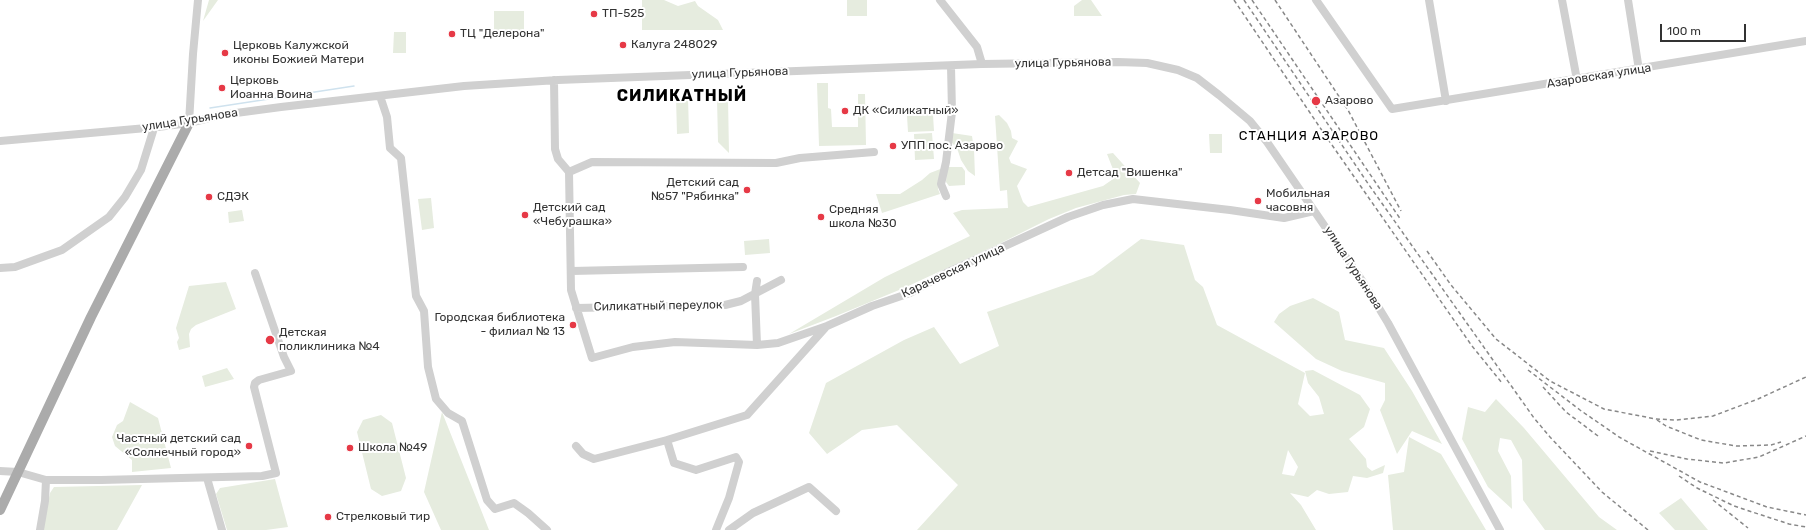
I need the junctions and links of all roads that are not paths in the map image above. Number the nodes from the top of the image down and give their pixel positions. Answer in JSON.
{"nodes":[{"id":1,"x":198,"y":0,"type":"edge"},
{"id":2,"x":940,"y":0,"type":"edge"},
{"id":3,"x":1316,"y":0,"type":"edge"},
{"id":4,"x":1429,"y":0,"type":"edge"},
{"id":5,"x":1562,"y":0,"type":"edge"},
{"id":6,"x":1628,"y":0,"type":"edge"},
{"id":7,"x":1806,"y":42,"type":"edge"},
{"id":8,"x":982,"y":64,"type":"junction"},
{"id":9,"x":951,"y":66,"type":"junction"},
{"id":10,"x":1639,"y":70,"type":"junction"},
{"id":11,"x":554,"y":80,"type":"junction"},
{"id":12,"x":1577,"y":80,"type":"junction"},
{"id":13,"x":380,"y":96,"type":"junction"},
{"id":14,"x":1446,"y":101,"type":"junction"},
{"id":15,"x":189,"y":123,"type":"junction"},
{"id":16,"x":154,"y":128,"type":"junction"},
{"id":17,"x":0,"y":140,"type":"edge"},
{"id":18,"x":874,"y":152,"type":"dead end"},
{"id":19,"x":569,"y":172,"type":"junction"},
{"id":20,"x":946,"y":196,"type":"dead end"},
{"id":21,"x":1314,"y":211,"type":"junction"},
{"id":22,"x":744,"y":267,"type":"dead end"},
{"id":23,"x":0,"y":268,"type":"edge"},
{"id":24,"x":572,"y":271,"type":"junction"},
{"id":25,"x":255,"y":273,"type":"dead end"},
{"id":26,"x":781,"y":280,"type":"dead end"},
{"id":27,"x":757,"y":281,"type":"dead end"},
{"id":28,"x":755,"y":294,"type":"junction"},
{"id":29,"x":576,"y":308,"type":"junction"},
{"id":30,"x":827,"y":326,"type":"junction"},
{"id":31,"x":757,"y":345,"type":"junction"},
{"id":32,"x":667,"y":440,"type":"junction"},
{"id":33,"x":576,"y":446,"type":"dead end"},
{"id":34,"x":0,"y":471,"type":"edge"},
{"id":35,"x":18,"y":472,"type":"junction"},
{"id":36,"x":207,"y":478,"type":"junction"},
{"id":37,"x":46,"y":480,"type":"junction"},
{"id":38,"x":0,"y":510,"type":"edge"},
{"id":39,"x":836,"y":511,"type":"dead end"},
{"id":40,"x":40,"y":530,"type":"edge"},
{"id":41,"x":222,"y":530,"type":"edge"},
{"id":42,"x":547,"y":530,"type":"edge"},
{"id":43,"x":716,"y":530,"type":"edge"},
{"id":44,"x":729,"y":530,"type":"edge"},
{"id":45,"x":1500,"y":530,"type":"edge"}],
"edges":[{"from":1,"to":15,"type":"street"},
{"from":2,"to":8,"type":"street"},
{"from":3,"to":14,"type":"street","name":"Азаровская улица"},
{"from":4,"to":14,"type":"street"},
{"from":5,"to":12,"type":"street"},
{"from":6,"to":10,"type":"street"},
{"from":7,"to":10,"type":"street","name":"Азаровская улица"},
{"from":8,"to":9,"type":"street","name":"улица Гурьянова"},
{"from":8,"to":21,"type":"street","name":"улица Гурьянова"},
{"from":9,"to":11,"type":"street","name":"улица Гурьянова"},
{"from":9,"to":20,"type":"street"},
{"from":10,"to":12,"type":"street","name":"Азаровская улица"},
{"from":11,"to":13,"type":"street","name":"улица Гурьянова"},
{"from":11,"to":19,"type":"street"},
{"from":12,"to":14,"type":"street","name":"Азаровская улица"},
{"from":13,"to":15,"type":"street","name":"улица Гурьянова"},
{"from":13,"to":42,"type":"street"},
{"from":15,"to":16,"type":"street","name":"улица Гурьянова"},
{"from":15,"to":35,"type":"main road"},
{"from":16,"to":17,"type":"street","name":"улица Гурьянова"},
{"from":16,"to":23,"type":"street"},
{"from":18,"to":19,"type":"street"},
{"from":19,"to":24,"type":"street"},
{"from":21,"to":30,"type":"street","name":"Карачевская улица"},
{"from":21,"to":45,"type":"street","name":"улица Гурьянова"},
{"from":22,"to":24,"type":"street"},
{"from":24,"to":29,"type":"street"},
{"from":25,"to":36,"type":"street"},
{"from":26,"to":28,"type":"street","name":"Силикатный переулок"},
{"from":27,"to":28,"type":"street"},
{"from":28,"to":29,"type":"street","name":"Силикатный переулок"},
{"from":28,"to":31,"type":"street"},
{"from":29,"to":31,"type":"street","name":"Карачевская улица"},
{"from":30,"to":31,"type":"street","name":"Карачевская улица"},
{"from":30,"to":32,"type":"street"},
{"from":32,"to":33,"type":"street"},
{"from":32,"to":43,"type":"street"},
{"from":34,"to":35,"type":"street"},
{"from":35,"to":37,"type":"street"},
{"from":35,"to":38,"type":"main road"},
{"from":36,"to":37,"type":"street"},
{"from":36,"to":41,"type":"street"},
{"from":37,"to":40,"type":"street"},
{"from":39,"to":44,"type":"street"}]}
